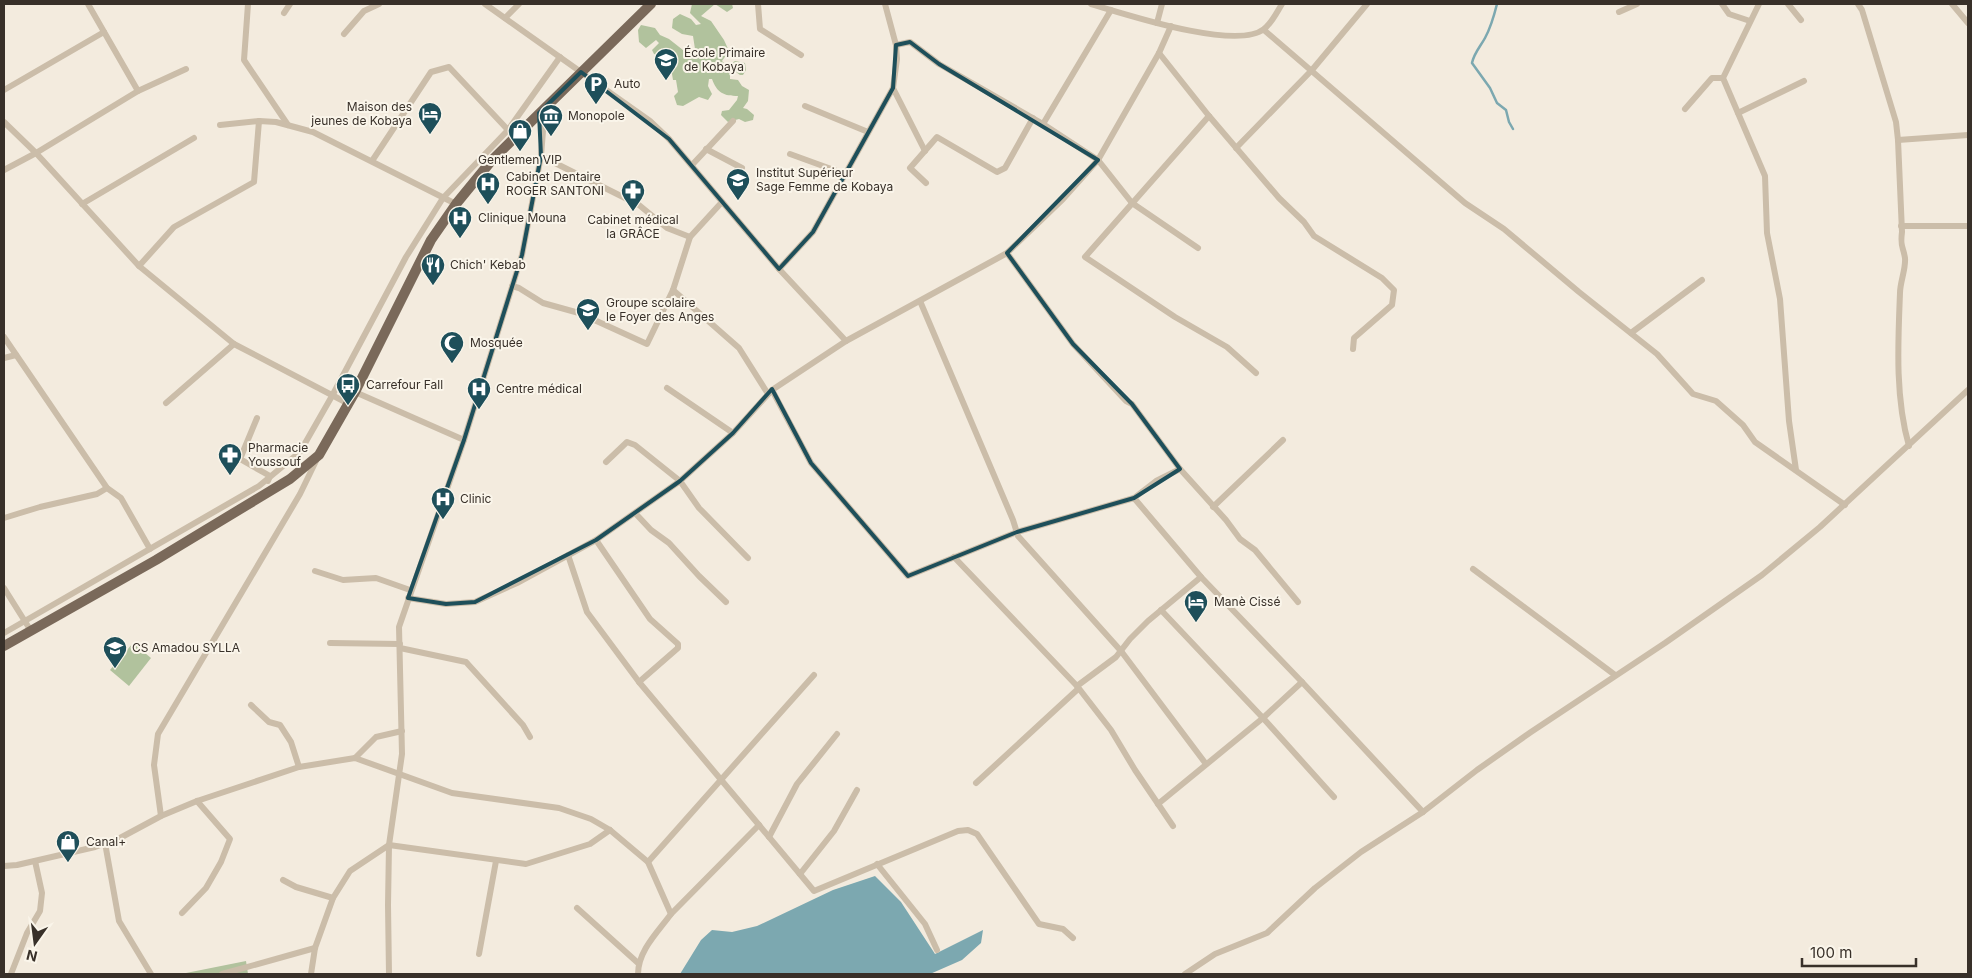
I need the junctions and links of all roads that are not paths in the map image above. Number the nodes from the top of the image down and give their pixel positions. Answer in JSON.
{"nodes":[{"id":1,"x":88,"y":4,"type":"edge"},
{"id":2,"x":248,"y":4,"type":"edge"},
{"id":3,"x":290,"y":4,"type":"edge"},
{"id":4,"x":379,"y":4,"type":"edge"},
{"id":5,"x":484,"y":4,"type":"edge"},
{"id":6,"x":519,"y":4,"type":"edge"},
{"id":7,"x":651,"y":4,"type":"edge"},
{"id":8,"x":758,"y":4,"type":"edge"},
{"id":9,"x":885,"y":4,"type":"edge"},
{"id":10,"x":1091,"y":4,"type":"edge"},
{"id":11,"x":1162,"y":4,"type":"edge"},
{"id":12,"x":1282,"y":4,"type":"edge"},
{"id":13,"x":1367,"y":4,"type":"edge"},
{"id":14,"x":1637,"y":4,"type":"edge"},
{"id":15,"x":1722,"y":4,"type":"edge"},
{"id":16,"x":1758,"y":4,"type":"edge"},
{"id":17,"x":1788,"y":4,"type":"edge"},
{"id":18,"x":1858,"y":4,"type":"edge"},
{"id":19,"x":1952,"y":4,"type":"edge"},
{"id":20,"x":1111,"y":10,"type":"junction"},
{"id":21,"x":1619,"y":12,"type":"dead end"},
{"id":22,"x":284,"y":13,"type":"dead end"},
{"id":23,"x":504,"y":18,"type":"junction"},
{"id":24,"x":1801,"y":20,"type":"dead end"},
{"id":25,"x":1750,"y":21,"type":"junction"},
{"id":26,"x":1157,"y":23,"type":"junction"},
{"id":27,"x":1968,"y":23,"type":"edge"},
{"id":28,"x":1172,"y":26,"type":"junction"},
{"id":29,"x":1264,"y":30,"type":"junction"},
{"id":30,"x":104,"y":32,"type":"junction"},
{"id":31,"x":344,"y":34,"type":"dead end"},
{"id":32,"x":896,"y":44,"type":"junction"},
{"id":33,"x":1159,"y":53,"type":"junction"},
{"id":34,"x":801,"y":55,"type":"dead end"},
{"id":35,"x":560,"y":57,"type":"junction"},
{"id":36,"x":186,"y":69,"type":"dead end"},
{"id":37,"x":1312,"y":70,"type":"junction"},
{"id":38,"x":581,"y":72,"type":"junction"},
{"id":39,"x":1723,"y":78,"type":"junction"},
{"id":40,"x":1804,"y":82,"type":"dead end"},
{"id":41,"x":893,"y":88,"type":"junction"},
{"id":42,"x":4,"y":90,"type":"edge"},
{"id":43,"x":138,"y":90,"type":"junction"},
{"id":44,"x":805,"y":106,"type":"dead end"},
{"id":45,"x":1686,"y":109,"type":"dead end"},
{"id":46,"x":539,"y":113,"type":"junction"},
{"id":47,"x":1738,"y":113,"type":"junction"},
{"id":48,"x":1209,"y":116,"type":"junction"},
{"id":49,"x":1033,"y":118,"type":"junction"},
{"id":50,"x":259,"y":120,"type":"junction"},
{"id":51,"x":733,"y":121,"type":"dead end"},
{"id":52,"x":4,"y":122,"type":"edge"},
{"id":53,"x":1043,"y":124,"type":"junction"},
{"id":54,"x":288,"y":125,"type":"junction"},
{"id":55,"x":220,"y":126,"type":"dead end"},
{"id":56,"x":508,"y":130,"type":"junction"},
{"id":57,"x":868,"y":132,"type":"junction"},
{"id":58,"x":1968,"y":135,"type":"edge"},
{"id":59,"x":194,"y":138,"type":"dead end"},
{"id":60,"x":1898,"y":140,"type":"junction"},
{"id":61,"x":1236,"y":148,"type":"junction"},
{"id":62,"x":706,"y":149,"type":"junction"},
{"id":63,"x":925,"y":151,"type":"junction"},
{"id":64,"x":36,"y":153,"type":"junction"},
{"id":65,"x":790,"y":154,"type":"dead end"},
{"id":66,"x":541,"y":156,"type":"junction"},
{"id":67,"x":1098,"y":160,"type":"junction"},
{"id":68,"x":372,"y":161,"type":"junction"},
{"id":69,"x":692,"y":164,"type":"junction"},
{"id":70,"x":742,"y":168,"type":"dead end"},
{"id":71,"x":4,"y":170,"type":"edge"},
{"id":72,"x":845,"y":174,"type":"junction"},
{"id":73,"x":926,"y":183,"type":"dead end"},
{"id":74,"x":443,"y":198,"type":"junction"},
{"id":75,"x":722,"y":202,"type":"junction"},
{"id":76,"x":1132,"y":203,"type":"junction"},
{"id":77,"x":82,"y":204,"type":"junction"},
{"id":78,"x":456,"y":204,"type":"junction"},
{"id":79,"x":1901,"y":226,"type":"junction"},
{"id":80,"x":1968,"y":226,"type":"edge"},
{"id":81,"x":690,"y":237,"type":"junction"},
{"id":82,"x":1198,"y":248,"type":"dead end"},
{"id":83,"x":1006,"y":253,"type":"junction"},
{"id":84,"x":139,"y":266,"type":"junction"},
{"id":85,"x":779,"y":269,"type":"junction"},
{"id":86,"x":1702,"y":280,"type":"dead end"},
{"id":87,"x":512,"y":286,"type":"junction"},
{"id":88,"x":673,"y":290,"type":"junction"},
{"id":89,"x":920,"y":301,"type":"junction"},
{"id":90,"x":1631,"y":333,"type":"junction"},
{"id":91,"x":4,"y":337,"type":"edge"},
{"id":92,"x":846,"y":341,"type":"junction"},
{"id":93,"x":234,"y":344,"type":"junction"},
{"id":94,"x":1353,"y":349,"type":"dead end"},
{"id":95,"x":16,"y":355,"type":"junction"},
{"id":96,"x":4,"y":358,"type":"edge"},
{"id":97,"x":1256,"y":372,"type":"dead end"},
{"id":98,"x":667,"y":388,"type":"dead end"},
{"id":99,"x":1968,"y":390,"type":"edge"},
{"id":100,"x":355,"y":392,"type":"junction"},
{"id":101,"x":770,"y":392,"type":"junction"},
{"id":102,"x":332,"y":396,"type":"junction"},
{"id":103,"x":166,"y":403,"type":"dead end"},
{"id":104,"x":348,"y":404,"type":"junction"},
{"id":105,"x":257,"y":418,"type":"dead end"},
{"id":106,"x":733,"y":433,"type":"junction"},
{"id":107,"x":464,"y":440,"type":"junction"},
{"id":108,"x":1283,"y":440,"type":"dead end"},
{"id":109,"x":1909,"y":446,"type":"junction"},
{"id":110,"x":319,"y":455,"type":"junction"},
{"id":111,"x":606,"y":462,"type":"dead end"},
{"id":112,"x":1180,"y":468,"type":"junction"},
{"id":113,"x":1796,"y":470,"type":"junction"},
{"id":114,"x":268,"y":480,"type":"junction"},
{"id":115,"x":680,"y":481,"type":"junction"},
{"id":116,"x":107,"y":488,"type":"junction"},
{"id":117,"x":261,"y":491,"type":"junction"},
{"id":118,"x":1134,"y":498,"type":"junction"},
{"id":119,"x":1845,"y":505,"type":"junction"},
{"id":120,"x":1213,"y":507,"type":"junction"},
{"id":121,"x":636,"y":514,"type":"junction"},
{"id":122,"x":4,"y":518,"type":"edge"},
{"id":123,"x":1017,"y":532,"type":"junction"},
{"id":124,"x":596,"y":540,"type":"junction"},
{"id":125,"x":150,"y":549,"type":"junction"},
{"id":126,"x":568,"y":554,"type":"junction"},
{"id":127,"x":954,"y":557,"type":"junction"},
{"id":128,"x":748,"y":558,"type":"dead end"},
{"id":129,"x":1473,"y":569,"type":"dead end"},
{"id":130,"x":315,"y":572,"type":"dead end"},
{"id":131,"x":1201,"y":577,"type":"junction"},
{"id":132,"x":4,"y":588,"type":"edge"},
{"id":133,"x":410,"y":590,"type":"junction"},
{"id":134,"x":73,"y":593,"type":"junction"},
{"id":135,"x":408,"y":598,"type":"junction"},
{"id":136,"x":726,"y":602,"type":"dead end"},
{"id":137,"x":1298,"y":602,"type":"dead end"},
{"id":138,"x":79,"y":604,"type":"junction"},
{"id":139,"x":1161,"y":610,"type":"junction"},
{"id":140,"x":24,"y":621,"type":"junction"},
{"id":141,"x":30,"y":631,"type":"junction"},
{"id":142,"x":4,"y":633,"type":"edge"},
{"id":143,"x":330,"y":643,"type":"dead end"},
{"id":144,"x":4,"y":646,"type":"edge"},
{"id":145,"x":400,"y":646,"type":"junction"},
{"id":146,"x":1121,"y":651,"type":"junction"},
{"id":147,"x":814,"y":675,"type":"dead end"},
{"id":148,"x":1615,"y":675,"type":"junction"},
{"id":149,"x":639,"y":682,"type":"junction"},
{"id":150,"x":1302,"y":682,"type":"junction"},
{"id":151,"x":1077,"y":688,"type":"junction"},
{"id":152,"x":251,"y":705,"type":"dead end"},
{"id":153,"x":1263,"y":718,"type":"junction"},
{"id":154,"x":402,"y":731,"type":"junction"},
{"id":155,"x":837,"y":734,"type":"dead end"},
{"id":156,"x":530,"y":737,"type":"dead end"},
{"id":157,"x":355,"y":758,"type":"junction"},
{"id":158,"x":1206,"y":764,"type":"junction"},
{"id":159,"x":299,"y":767,"type":"junction"},
{"id":160,"x":399,"y":775,"type":"junction"},
{"id":161,"x":722,"y":779,"type":"junction"},
{"id":162,"x":976,"y":783,"type":"dead end"},
{"id":163,"x":857,"y":790,"type":"dead end"},
{"id":164,"x":1334,"y":797,"type":"dead end"},
{"id":165,"x":197,"y":801,"type":"junction"},
{"id":166,"x":1158,"y":804,"type":"junction"},
{"id":167,"x":1423,"y":812,"type":"junction"},
{"id":168,"x":161,"y":816,"type":"junction"},
{"id":169,"x":759,"y":825,"type":"junction"},
{"id":170,"x":1173,"y":826,"type":"dead end"},
{"id":171,"x":610,"y":830,"type":"junction"},
{"id":172,"x":769,"y":837,"type":"junction"},
{"id":173,"x":105,"y":843,"type":"junction"},
{"id":174,"x":389,"y":845,"type":"junction"},
{"id":175,"x":35,"y":861,"type":"junction"},
{"id":176,"x":496,"y":861,"type":"junction"},
{"id":177,"x":648,"y":862,"type":"junction"},
{"id":178,"x":877,"y":864,"type":"junction"},
{"id":179,"x":4,"y":866,"type":"edge"},
{"id":180,"x":800,"y":874,"type":"junction"},
{"id":181,"x":283,"y":880,"type":"dead end"},
{"id":182,"x":333,"y":898,"type":"junction"},
{"id":183,"x":577,"y":908,"type":"dead end"},
{"id":184,"x":182,"y":913,"type":"dead end"},
{"id":185,"x":671,"y":914,"type":"junction"},
{"id":186,"x":1074,"y":938,"type":"dead end"},
{"id":187,"x":314,"y":948,"type":"junction"},
{"id":188,"x":937,"y":950,"type":"dead end"},
{"id":189,"x":479,"y":954,"type":"dead end"},
{"id":190,"x":638,"y":963,"type":"junction"},
{"id":191,"x":11,"y":974,"type":"edge"},
{"id":192,"x":152,"y":974,"type":"edge"},
{"id":193,"x":222,"y":974,"type":"edge"},
{"id":194,"x":311,"y":974,"type":"edge"},
{"id":195,"x":389,"y":974,"type":"edge"},
{"id":196,"x":638,"y":974,"type":"edge"},
{"id":197,"x":1185,"y":974,"type":"edge"}],
"edges":[{"from":1,"to":30,"type":"street"},
{"from":2,"to":54,"type":"street"},
{"from":3,"to":22,"type":"street"},
{"from":4,"to":31,"type":"street"},
{"from":5,"to":23,"type":"street"},
{"from":6,"to":23,"type":"street"},
{"from":7,"to":38,"type":"main road"},
{"from":8,"to":34,"type":"street"},
{"from":9,"to":32,"type":"street"},
{"from":10,"to":20,"type":"street"},
{"from":11,"to":26,"type":"street"},
{"from":12,"to":29,"type":"street"},
{"from":13,"to":37,"type":"street"},
{"from":14,"to":21,"type":"street"},
{"from":15,"to":25,"type":"street"},
{"from":16,"to":25,"type":"street"},
{"from":17,"to":24,"type":"street"},
{"from":18,"to":60,"type":"street"},
{"from":19,"to":27,"type":"street"},
{"from":20,"to":26,"type":"street"},
{"from":20,"to":53,"type":"street"},
{"from":23,"to":35,"type":"street"},
{"from":25,"to":39,"type":"street"},
{"from":26,"to":28,"type":"street"},
{"from":28,"to":29,"type":"street"},
{"from":28,"to":33,"type":"street"},
{"from":29,"to":37,"type":"street"},
{"from":30,"to":42,"type":"street"},
{"from":30,"to":43,"type":"street"},
{"from":32,"to":41,"type":"street"},
{"from":32,"to":49,"type":"street"},
{"from":33,"to":48,"type":"street"},
{"from":33,"to":67,"type":"street"},
{"from":35,"to":38,"type":"street"},
{"from":35,"to":56,"type":"street"},
{"from":36,"to":43,"type":"street"},
{"from":37,"to":61,"type":"street"},
{"from":37,"to":90,"type":"street"},
{"from":38,"to":46,"type":"main road"},
{"from":38,"to":69,"type":"street"},
{"from":39,"to":45,"type":"street"},
{"from":39,"to":47,"type":"street"},
{"from":40,"to":47,"type":"street"},
{"from":41,"to":57,"type":"street"},
{"from":41,"to":63,"type":"street"},
{"from":43,"to":64,"type":"street"},
{"from":44,"to":57,"type":"street"},
{"from":46,"to":66,"type":"street"},
{"from":46,"to":78,"type":"main road"},
{"from":47,"to":113,"type":"street"},
{"from":48,"to":61,"type":"street"},
{"from":48,"to":76,"type":"street"},
{"from":49,"to":53,"type":"street"},
{"from":49,"to":63,"type":"street"},
{"from":50,"to":54,"type":"street"},
{"from":50,"to":55,"type":"street"},
{"from":50,"to":84,"type":"street"},
{"from":51,"to":62,"type":"street"},
{"from":52,"to":64,"type":"street"},
{"from":53,"to":67,"type":"street"},
{"from":54,"to":68,"type":"street"},
{"from":56,"to":68,"type":"street"},
{"from":56,"to":74,"type":"street"},
{"from":57,"to":72,"type":"street"},
{"from":58,"to":60,"type":"street"},
{"from":59,"to":77,"type":"street"},
{"from":60,"to":79,"type":"street"},
{"from":61,"to":94,"type":"street"},
{"from":62,"to":69,"type":"street"},
{"from":62,"to":70,"type":"street"},
{"from":63,"to":73,"type":"street"},
{"from":64,"to":71,"type":"street"},
{"from":64,"to":77,"type":"street"},
{"from":65,"to":72,"type":"street"},
{"from":66,"to":81,"type":"street"},
{"from":66,"to":87,"type":"street"},
{"from":67,"to":76,"type":"street"},
{"from":67,"to":83,"type":"street"},
{"from":68,"to":74,"type":"street"},
{"from":69,"to":75,"type":"street"},
{"from":72,"to":85,"type":"street"},
{"from":74,"to":78,"type":"street"},
{"from":74,"to":102,"type":"street"},
{"from":75,"to":81,"type":"street"},
{"from":75,"to":85,"type":"street"},
{"from":76,"to":82,"type":"street"},
{"from":76,"to":97,"type":"street"},
{"from":77,"to":84,"type":"street"},
{"from":78,"to":100,"type":"main road"},
{"from":79,"to":80,"type":"street"},
{"from":79,"to":109,"type":"street"},
{"from":81,"to":88,"type":"street"},
{"from":83,"to":89,"type":"street"},
{"from":83,"to":112,"type":"street"},
{"from":84,"to":93,"type":"street"},
{"from":85,"to":92,"type":"street"},
{"from":86,"to":90,"type":"street"},
{"from":87,"to":88,"type":"street"},
{"from":87,"to":107,"type":"street"},
{"from":88,"to":101,"type":"street"},
{"from":89,"to":92,"type":"street"},
{"from":89,"to":123,"type":"street"},
{"from":90,"to":113,"type":"street"},
{"from":91,"to":95,"type":"street"},
{"from":92,"to":101,"type":"street"},
{"from":93,"to":102,"type":"street"},
{"from":93,"to":103,"type":"street"},
{"from":95,"to":96,"type":"street"},
{"from":95,"to":116,"type":"street"},
{"from":98,"to":106,"type":"street"},
{"from":99,"to":109,"type":"street"},
{"from":100,"to":104,"type":"main road"},
{"from":100,"to":107,"type":"street"},
{"from":101,"to":106,"type":"street"},
{"from":101,"to":127,"type":"street"},
{"from":102,"to":104,"type":"street"},
{"from":102,"to":114,"type":"street"},
{"from":104,"to":110,"type":"main road"},
{"from":105,"to":114,"type":"street"},
{"from":106,"to":115,"type":"street"},
{"from":107,"to":133,"type":"street"},
{"from":108,"to":120,"type":"street"},
{"from":109,"to":119,"type":"street"},
{"from":110,"to":117,"type":"main road"},
{"from":110,"to":168,"type":"street"},
{"from":111,"to":115,"type":"street"},
{"from":112,"to":118,"type":"street"},
{"from":112,"to":120,"type":"street"},
{"from":113,"to":119,"type":"street"},
{"from":114,"to":117,"type":"street"},
{"from":115,"to":121,"type":"street"},
{"from":115,"to":128,"type":"street"},
{"from":116,"to":122,"type":"street"},
{"from":116,"to":125,"type":"street"},
{"from":117,"to":125,"type":"street"},
{"from":117,"to":138,"type":"main road"},
{"from":118,"to":123,"type":"street"},
{"from":118,"to":131,"type":"street"},
{"from":119,"to":148,"type":"street"},
{"from":120,"to":137,"type":"street"},
{"from":121,"to":124,"type":"street"},
{"from":121,"to":136,"type":"street"},
{"from":123,"to":127,"type":"street"},
{"from":123,"to":146,"type":"street"},
{"from":124,"to":126,"type":"street"},
{"from":124,"to":149,"type":"street"},
{"from":125,"to":134,"type":"street"},
{"from":126,"to":135,"type":"street"},
{"from":126,"to":149,"type":"street"},
{"from":127,"to":151,"type":"street"},
{"from":129,"to":148,"type":"street"},
{"from":130,"to":133,"type":"street"},
{"from":131,"to":139,"type":"street"},
{"from":131,"to":150,"type":"street"},
{"from":132,"to":140,"type":"street"},
{"from":133,"to":135,"type":"street"},
{"from":134,"to":138,"type":"street"},
{"from":134,"to":140,"type":"street"},
{"from":135,"to":145,"type":"street"},
{"from":138,"to":141,"type":"main road"},
{"from":139,"to":146,"type":"street"},
{"from":139,"to":153,"type":"street"},
{"from":140,"to":141,"type":"street"},
{"from":140,"to":142,"type":"street"},
{"from":141,"to":144,"type":"main road"},
{"from":143,"to":145,"type":"street"},
{"from":145,"to":154,"type":"street"},
{"from":145,"to":156,"type":"street"},
{"from":146,"to":151,"type":"street"},
{"from":146,"to":158,"type":"street"},
{"from":147,"to":161,"type":"street"},
{"from":148,"to":167,"type":"street"},
{"from":149,"to":161,"type":"street"},
{"from":150,"to":153,"type":"street"},
{"from":150,"to":167,"type":"street"},
{"from":151,"to":162,"type":"street"},
{"from":151,"to":166,"type":"street"},
{"from":152,"to":159,"type":"street"},
{"from":153,"to":158,"type":"street"},
{"from":153,"to":164,"type":"street"},
{"from":154,"to":157,"type":"street"},
{"from":154,"to":160,"type":"street"},
{"from":155,"to":172,"type":"street"},
{"from":157,"to":159,"type":"street"},
{"from":157,"to":160,"type":"street"},
{"from":158,"to":166,"type":"street"},
{"from":159,"to":165,"type":"street"},
{"from":160,"to":171,"type":"street"},
{"from":160,"to":174,"type":"street"},
{"from":161,"to":169,"type":"street"},
{"from":161,"to":177,"type":"street"},
{"from":163,"to":180,"type":"street"},
{"from":165,"to":168,"type":"street"},
{"from":165,"to":184,"type":"street"},
{"from":166,"to":170,"type":"street"},
{"from":167,"to":197,"type":"street"},
{"from":168,"to":173,"type":"street"},
{"from":169,"to":172,"type":"street"},
{"from":169,"to":185,"type":"street"},
{"from":171,"to":176,"type":"street"},
{"from":171,"to":177,"type":"street"},
{"from":172,"to":180,"type":"street"},
{"from":173,"to":175,"type":"street"},
{"from":173,"to":192,"type":"street"},
{"from":174,"to":176,"type":"street"},
{"from":174,"to":182,"type":"street"},
{"from":174,"to":195,"type":"street"},
{"from":175,"to":179,"type":"street"},
{"from":175,"to":191,"type":"street"},
{"from":176,"to":189,"type":"street"},
{"from":177,"to":185,"type":"street"},
{"from":178,"to":180,"type":"street"},
{"from":178,"to":186,"type":"street"},
{"from":178,"to":188,"type":"street"},
{"from":181,"to":182,"type":"street"},
{"from":182,"to":187,"type":"street"},
{"from":183,"to":190,"type":"street"},
{"from":185,"to":190,"type":"street"},
{"from":187,"to":193,"type":"street"},
{"from":187,"to":194,"type":"street"},
{"from":190,"to":196,"type":"street"}]}
